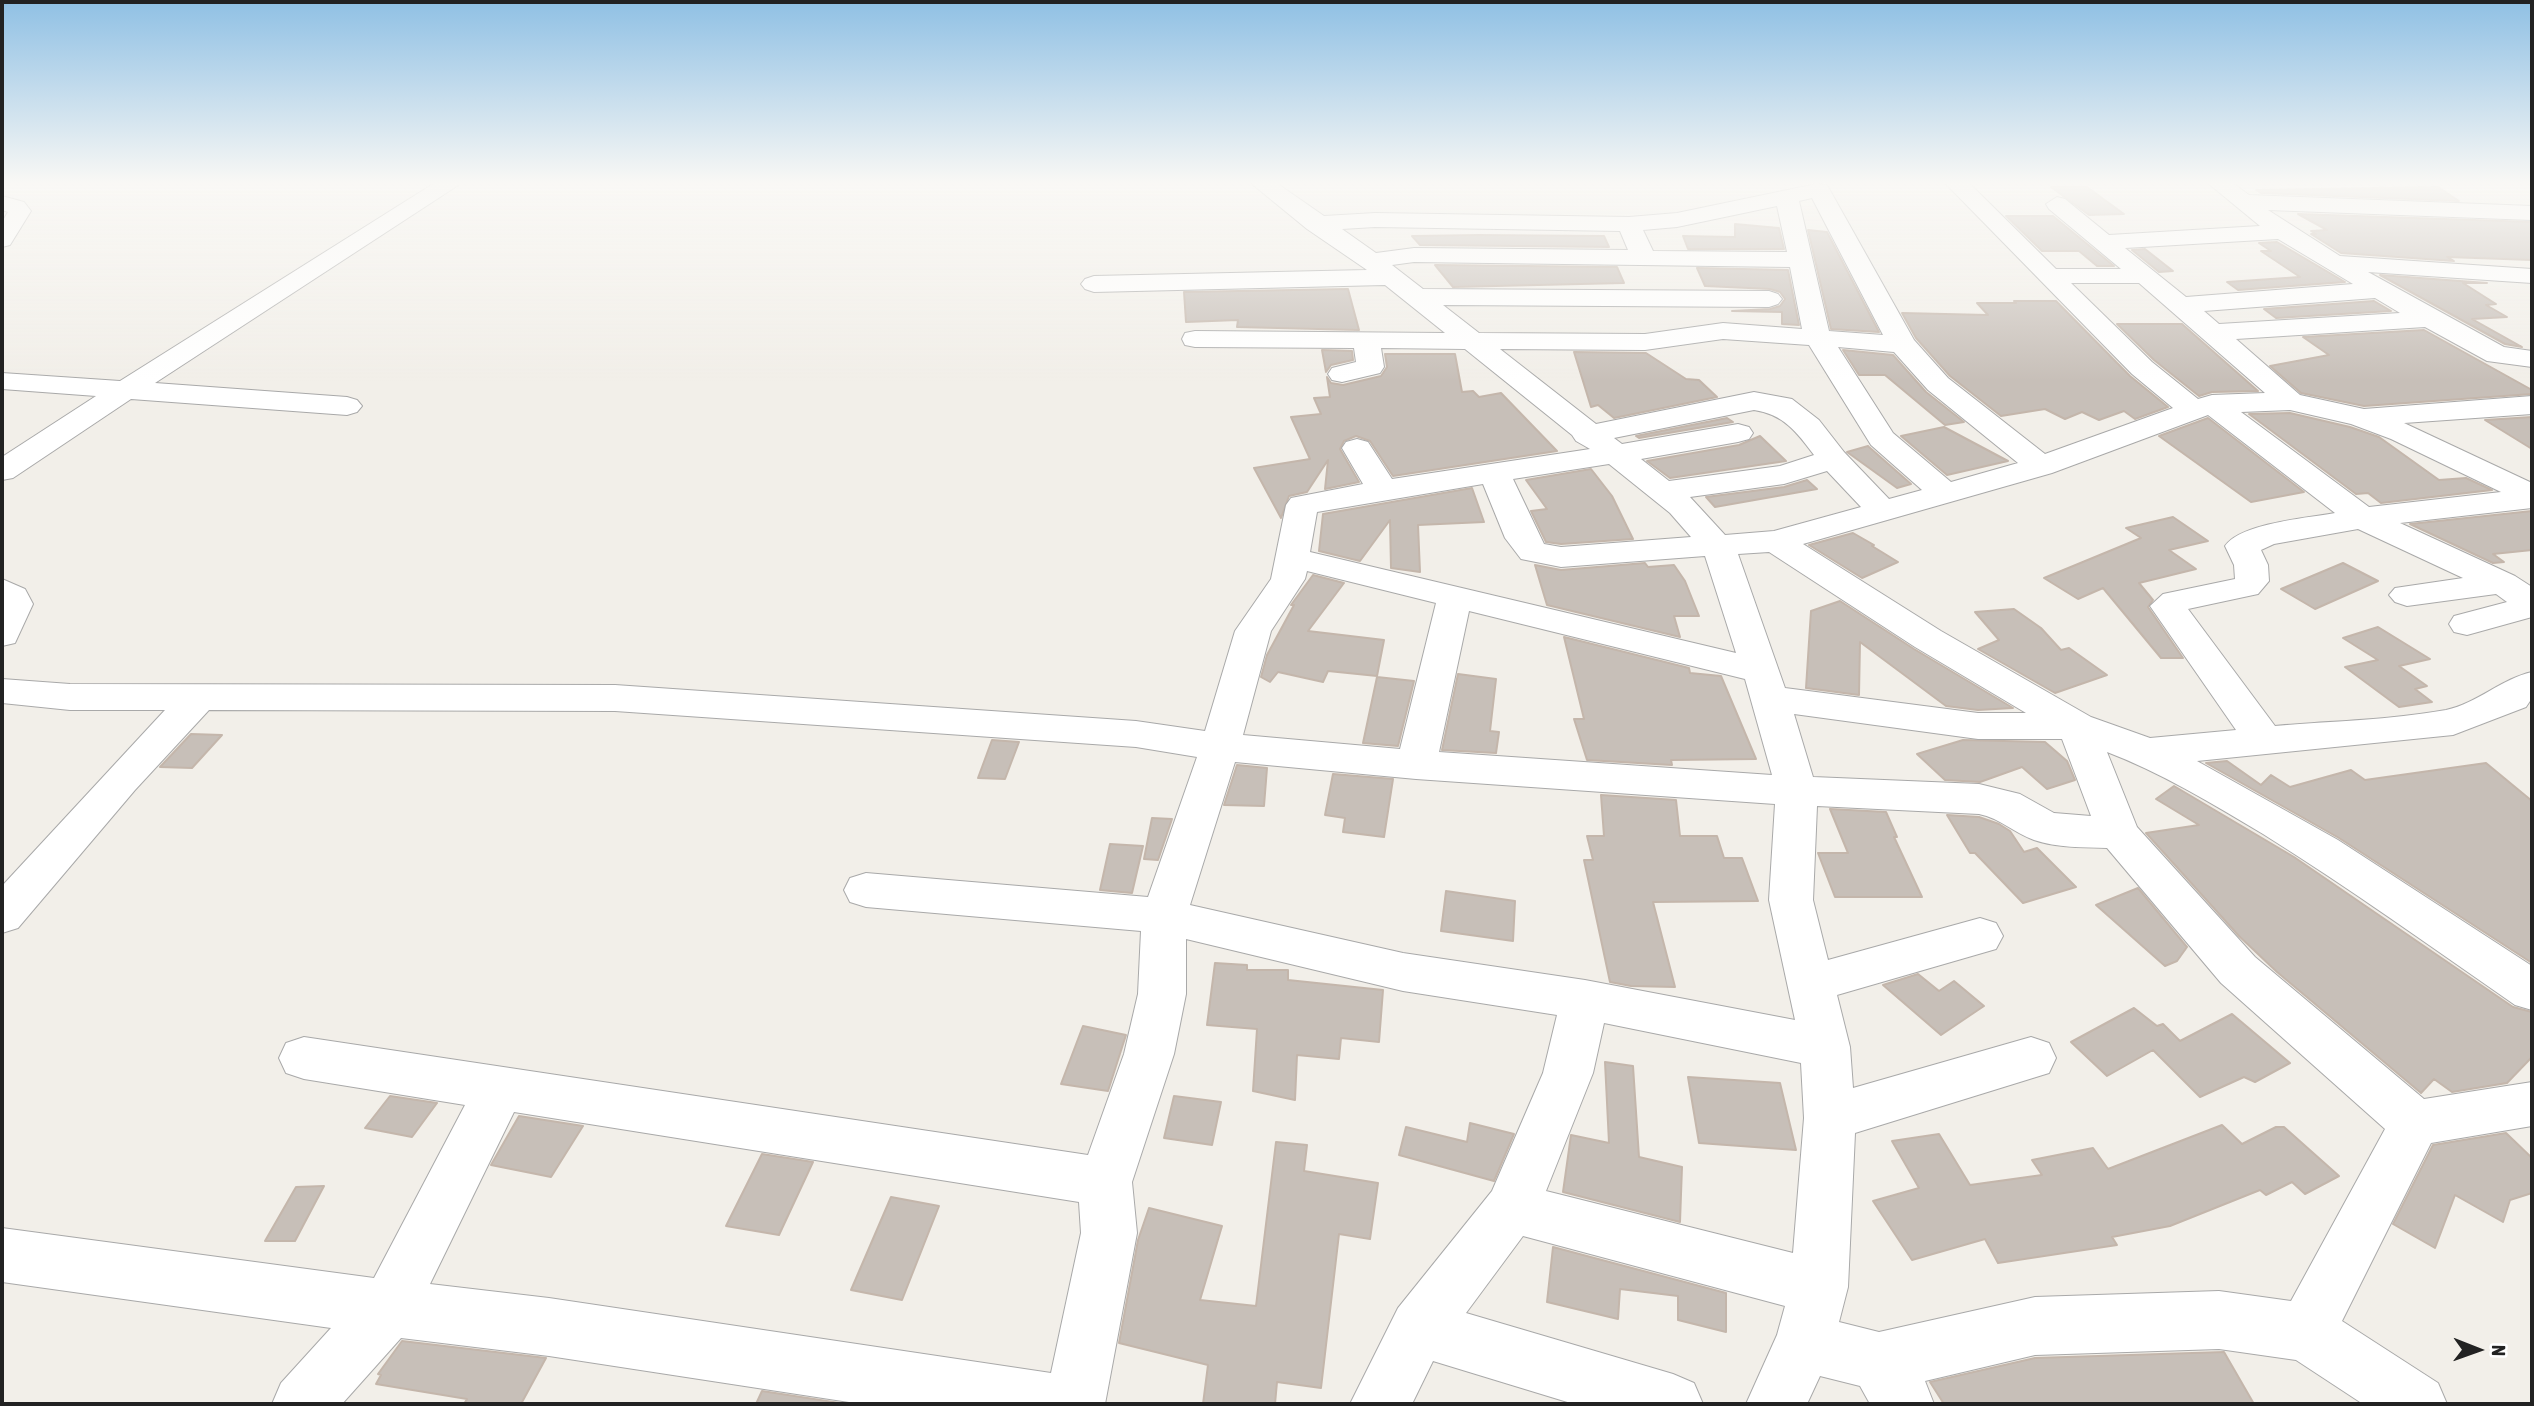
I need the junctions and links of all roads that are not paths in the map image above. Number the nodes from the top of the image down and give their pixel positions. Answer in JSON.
{"nodes":[{"id":1,"x":338,"y":250,"type":"edge"},
{"id":2,"x":1352,"y":250,"type":"edge"},
{"id":3,"x":1640,"y":250,"type":"edge"},
{"id":4,"x":1798,"y":250,"type":"edge"},
{"id":5,"x":1851,"y":250,"type":"edge"},
{"id":6,"x":2023,"y":250,"type":"edge"},
{"id":7,"x":2114,"y":250,"type":"edge"},
{"id":8,"x":2310,"y":250,"type":"edge"},
{"id":9,"x":1644,"y":259,"type":"junction"},
{"id":10,"x":1800,"y":260,"type":"junction"},
{"id":11,"x":2335,"y":265,"type":"junction"},
{"id":12,"x":2049,"y":276,"type":"junction"},
{"id":13,"x":2532,"y":276,"type":"edge"},
{"id":14,"x":1393,"y":278,"type":"junction"},
{"id":15,"x":2151,"y":280,"type":"junction"},
{"id":16,"x":1094,"y":284,"type":"dead end"},
{"id":17,"x":2378,"y":290,"type":"junction"},
{"id":18,"x":1769,"y":299,"type":"dead end"},
{"id":19,"x":2182,"y":305,"type":"junction"},
{"id":20,"x":2429,"y":319,"type":"junction"},
{"id":21,"x":2213,"y":331,"type":"junction"},
{"id":22,"x":1817,"y":336,"type":"junction"},
{"id":23,"x":1195,"y":339,"type":"dead end"},
{"id":24,"x":1367,"y":341,"type":"junction"},
{"id":25,"x":1474,"y":342,"type":"junction"},
{"id":26,"x":1902,"y":344,"type":"junction"},
{"id":27,"x":2532,"y":359,"type":"edge"},
{"id":28,"x":1342,"y":374,"type":"dead end"},
{"id":29,"x":2,"y":381,"type":"edge"},
{"id":30,"x":127,"y":389,"type":"junction"},
{"id":31,"x":2290,"y":401,"type":"junction"},
{"id":32,"x":2532,"y":405,"type":"edge"},
{"id":33,"x":347,"y":406,"type":"dead end"},
{"id":34,"x":2202,"y":407,"type":"junction"},
{"id":35,"x":2360,"y":417,"type":"junction"},
{"id":36,"x":1738,"y":433,"type":"dead end"},
{"id":37,"x":1601,"y":445,"type":"junction"},
{"id":38,"x":1357,"y":448,"type":"dead end"},
{"id":39,"x":1833,"y":459,"type":"junction"},
{"id":40,"x":2041,"y":466,"type":"junction"},
{"id":41,"x":2,"y":471,"type":"edge"},
{"id":42,"x":1494,"y":472,"type":"junction"},
{"id":43,"x":1383,"y":490,"type":"junction"},
{"id":44,"x":1661,"y":492,"type":"junction"},
{"id":45,"x":1946,"y":494,"type":"junction"},
{"id":46,"x":2532,"y":496,"type":"edge"},
{"id":47,"x":1883,"y":511,"type":"junction"},
{"id":48,"x":2362,"y":518,"type":"junction"},
{"id":49,"x":1776,"y":541,"type":"junction"},
{"id":50,"x":1719,"y":548,"type":"junction"},
{"id":51,"x":1294,"y":558,"type":"junction"},
{"id":52,"x":2517,"y":580,"type":"edge"},
{"id":53,"x":2,"y":589,"type":"edge"},
{"id":54,"x":2407,"y":595,"type":"dead end"},
{"id":55,"x":1455,"y":597,"type":"junction"},
{"id":56,"x":2532,"y":604,"type":"edge"},
{"id":57,"x":2467,"y":624,"type":"dead end"},
{"id":58,"x":2,"y":635,"type":"edge"},
{"id":59,"x":1765,"y":684,"type":"junction"},
{"id":60,"x":2532,"y":684,"type":"edge"},
{"id":61,"x":2,"y":691,"type":"edge"},
{"id":62,"x":200,"y":696,"type":"junction"},
{"id":63,"x":2077,"y":726,"type":"junction"},
{"id":64,"x":2264,"y":740,"type":"junction"},
{"id":65,"x":1220,"y":747,"type":"junction"},
{"id":66,"x":2147,"y":752,"type":"junction"},
{"id":67,"x":1416,"y":765,"type":"junction"},
{"id":68,"x":1797,"y":791,"type":"junction"},
{"id":69,"x":2119,"y":834,"type":"junction"},
{"id":70,"x":866,"y":890,"type":"dead end"},
{"id":71,"x":2,"y":916,"type":"edge"},
{"id":72,"x":1164,"y":916,"type":"junction"},
{"id":73,"x":1980,"y":936,"type":"dead end"},
{"id":74,"x":1811,"y":984,"type":"junction"},
{"id":75,"x":2532,"y":991,"type":"edge"},
{"id":76,"x":1585,"y":1000,"type":"junction"},
{"id":77,"x":1825,"y":1046,"type":"junction"},
{"id":78,"x":304,"y":1058,"type":"dead end"},
{"id":79,"x":2031,"y":1058,"type":"dead end"},
{"id":80,"x":500,"y":1088,"type":"junction"},
{"id":81,"x":2532,"y":1104,"type":"edge"},
{"id":82,"x":1830,"y":1118,"type":"junction"},
{"id":83,"x":2415,"y":1123,"type":"junction"},
{"id":84,"x":1105,"y":1182,"type":"junction"},
{"id":85,"x":1512,"y":1208,"type":"junction"},
{"id":86,"x":2,"y":1255,"type":"edge"},
{"id":87,"x":1819,"y":1286,"type":"junction"},
{"id":88,"x":389,"y":1308,"type":"junction"},
{"id":89,"x":1419,"y":1328,"type":"junction"},
{"id":90,"x":2305,"y":1332,"type":"junction"},
{"id":91,"x":1805,"y":1342,"type":"junction"},
{"id":92,"x":1891,"y":1383,"type":"edge"},
{"id":93,"x":302,"y":1404,"type":"edge"},
{"id":94,"x":1058,"y":1404,"type":"edge"},
{"id":95,"x":1075,"y":1404,"type":"edge"},
{"id":96,"x":1380,"y":1404,"type":"edge"},
{"id":97,"x":1673,"y":1404,"type":"edge"},
{"id":98,"x":1776,"y":1404,"type":"edge"},
{"id":99,"x":2417,"y":1404,"type":"edge"}],
"edges":[{"from":1,"to":30,"type":"street"},
{"from":2,"to":14,"type":"street"},
{"from":3,"to":9,"type":"street"},
{"from":4,"to":10,"type":"street"},
{"from":5,"to":26,"type":"street"},
{"from":6,"to":12,"type":"street"},
{"from":7,"to":15,"type":"street"},
{"from":8,"to":11,"type":"street"},
{"from":9,"to":10,"type":"street"},
{"from":9,"to":14,"type":"street"},
{"from":10,"to":22,"type":"street"},
{"from":11,"to":13,"type":"street"},
{"from":11,"to":15,"type":"street"},
{"from":11,"to":17,"type":"street"},
{"from":12,"to":15,"type":"street"},
{"from":12,"to":34,"type":"street"},
{"from":14,"to":16,"type":"street"},
{"from":14,"to":18,"type":"street"},
{"from":14,"to":25,"type":"street"},
{"from":15,"to":19,"type":"street"},
{"from":17,"to":19,"type":"street"},
{"from":17,"to":20,"type":"street"},
{"from":19,"to":21,"type":"street"},
{"from":20,"to":21,"type":"street"},
{"from":20,"to":27,"type":"street"},
{"from":21,"to":31,"type":"street"},
{"from":22,"to":25,"type":"street"},
{"from":22,"to":26,"type":"street"},
{"from":22,"to":45,"type":"street"},
{"from":23,"to":24,"type":"street"},
{"from":24,"to":25,"type":"street"},
{"from":24,"to":28,"type":"street"},
{"from":25,"to":37,"type":"street"},
{"from":26,"to":40,"type":"street"},
{"from":29,"to":30,"type":"street"},
{"from":30,"to":33,"type":"street"},
{"from":30,"to":41,"type":"street"},
{"from":31,"to":34,"type":"street"},
{"from":31,"to":35,"type":"street"},
{"from":32,"to":35,"type":"street"},
{"from":34,"to":40,"type":"street"},
{"from":34,"to":48,"type":"street"},
{"from":35,"to":46,"type":"street"},
{"from":36,"to":37,"type":"street"},
{"from":37,"to":39,"type":"street"},
{"from":37,"to":42,"type":"street"},
{"from":37,"to":44,"type":"street"},
{"from":38,"to":43,"type":"street"},
{"from":39,"to":44,"type":"street"},
{"from":39,"to":47,"type":"street"},
{"from":40,"to":45,"type":"street"},
{"from":42,"to":43,"type":"street"},
{"from":42,"to":50,"type":"street"},
{"from":43,"to":51,"type":"street"},
{"from":44,"to":50,"type":"street"},
{"from":45,"to":47,"type":"street"},
{"from":46,"to":48,"type":"street"},
{"from":47,"to":49,"type":"street"},
{"from":48,"to":52,"type":"street"},
{"from":48,"to":64,"type":"street"},
{"from":49,"to":50,"type":"street"},
{"from":49,"to":63,"type":"street"},
{"from":50,"to":59,"type":"street"},
{"from":51,"to":55,"type":"street"},
{"from":51,"to":65,"type":"street"},
{"from":52,"to":54,"type":"street"},
{"from":52,"to":56,"type":"street"},
{"from":53,"to":58,"type":"street"},
{"from":55,"to":59,"type":"street"},
{"from":55,"to":67,"type":"street"},
{"from":56,"to":57,"type":"street"},
{"from":59,"to":63,"type":"street"},
{"from":59,"to":68,"type":"street"},
{"from":60,"to":64,"type":"street"},
{"from":61,"to":62,"type":"street"},
{"from":62,"to":65,"type":"street"},
{"from":62,"to":71,"type":"street"},
{"from":63,"to":66,"type":"street"},
{"from":63,"to":69,"type":"street"},
{"from":64,"to":66,"type":"street"},
{"from":65,"to":67,"type":"street"},
{"from":65,"to":72,"type":"street"},
{"from":66,"to":75,"type":"street"},
{"from":67,"to":68,"type":"street"},
{"from":68,"to":69,"type":"street"},
{"from":68,"to":74,"type":"street"},
{"from":69,"to":83,"type":"street"},
{"from":70,"to":72,"type":"street"},
{"from":72,"to":76,"type":"street"},
{"from":72,"to":84,"type":"street"},
{"from":73,"to":74,"type":"street"},
{"from":74,"to":77,"type":"street"},
{"from":76,"to":77,"type":"street"},
{"from":76,"to":85,"type":"street"},
{"from":77,"to":82,"type":"street"},
{"from":78,"to":80,"type":"street"},
{"from":79,"to":82,"type":"street"},
{"from":80,"to":84,"type":"street"},
{"from":80,"to":88,"type":"street"},
{"from":81,"to":83,"type":"street"},
{"from":82,"to":87,"type":"street"},
{"from":83,"to":90,"type":"street"},
{"from":84,"to":95,"type":"street"},
{"from":85,"to":87,"type":"street"},
{"from":85,"to":89,"type":"street"},
{"from":86,"to":88,"type":"street"},
{"from":87,"to":91,"type":"street"},
{"from":88,"to":93,"type":"street"},
{"from":88,"to":94,"type":"street"},
{"from":89,"to":96,"type":"street"},
{"from":89,"to":97,"type":"street"},
{"from":90,"to":92,"type":"street"},
{"from":90,"to":99,"type":"street"},
{"from":91,"to":92,"type":"street"},
{"from":91,"to":98,"type":"street"}]}
